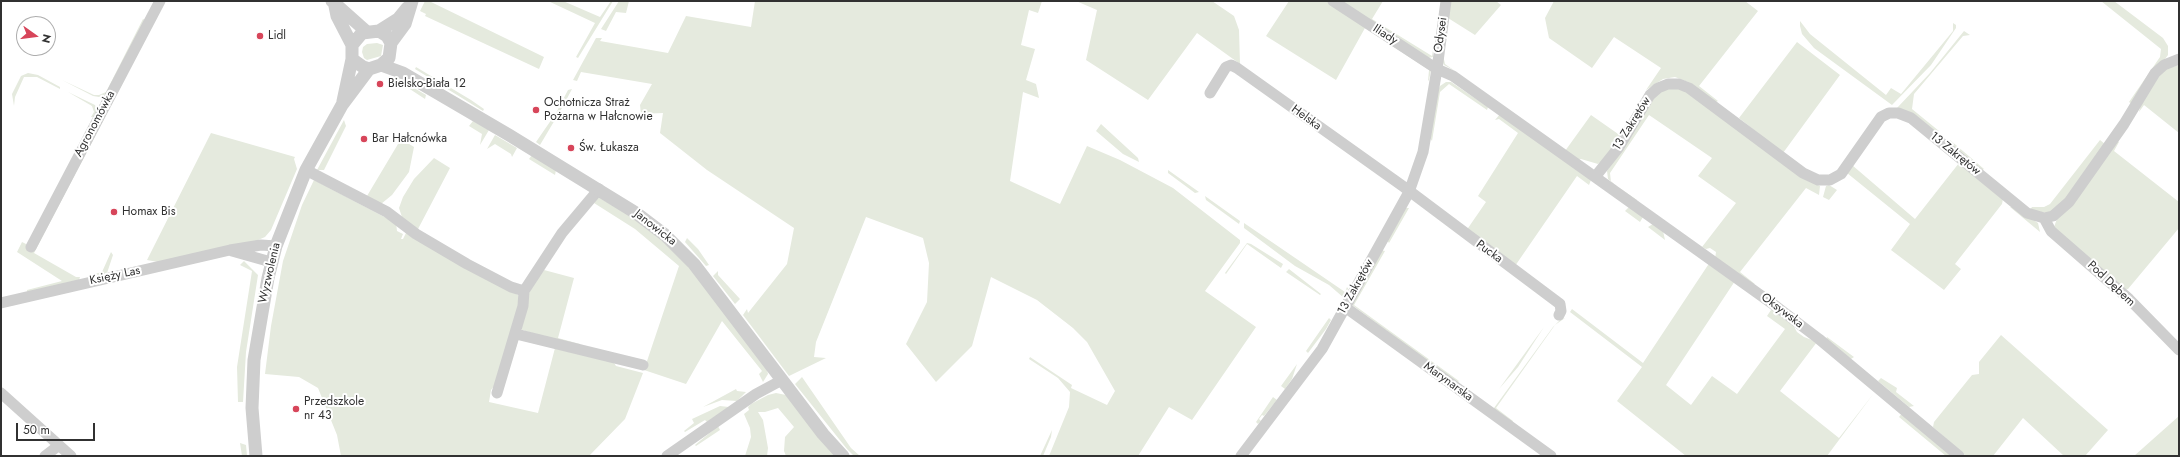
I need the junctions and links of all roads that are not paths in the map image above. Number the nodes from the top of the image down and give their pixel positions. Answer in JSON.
{"nodes":[{"id":1,"x":160,"y":1,"type":"edge"},
{"id":2,"x":1333,"y":1,"type":"edge"},
{"id":3,"x":1446,"y":1,"type":"edge"},
{"id":4,"x":412,"y":2,"type":"edge"},
{"id":5,"x":333,"y":3,"type":"edge"},
{"id":6,"x":373,"y":32,"type":"junction"},
{"id":7,"x":352,"y":45,"type":"junction"},
{"id":8,"x":391,"y":48,"type":"junction"},
{"id":9,"x":352,"y":59,"type":"junction"},
{"id":10,"x":2179,"y":59,"type":"edge"},
{"id":11,"x":375,"y":67,"type":"junction"},
{"id":12,"x":1437,"y":69,"type":"junction"},
{"id":13,"x":403,"y":73,"type":"junction"},
{"id":14,"x":1210,"y":93,"type":"dead end"},
{"id":15,"x":342,"y":105,"type":"junction"},
{"id":16,"x":306,"y":170,"type":"junction"},
{"id":17,"x":1595,"y":178,"type":"junction"},
{"id":18,"x":598,"y":189,"type":"junction"},
{"id":19,"x":1409,"y":192,"type":"junction"},
{"id":20,"x":2044,"y":218,"type":"junction"},
{"id":21,"x":276,"y":246,"type":"junction"},
{"id":22,"x":30,"y":247,"type":"dead end"},
{"id":23,"x":230,"y":250,"type":"junction"},
{"id":24,"x":271,"y":262,"type":"junction"},
{"id":25,"x":524,"y":291,"type":"junction"},
{"id":26,"x":1,"y":303,"type":"edge"},
{"id":27,"x":1345,"y":307,"type":"junction"},
{"id":28,"x":1559,"y":314,"type":"dead end"},
{"id":29,"x":516,"y":334,"type":"junction"},
{"id":30,"x":2179,"y":350,"type":"edge"},
{"id":31,"x":643,"y":365,"type":"dead end"},
{"id":32,"x":782,"y":380,"type":"junction"},
{"id":33,"x":1,"y":393,"type":"edge"},
{"id":34,"x":497,"y":393,"type":"dead end"},
{"id":35,"x":58,"y":446,"type":"junction"},
{"id":36,"x":1246,"y":454,"type":"edge"},
{"id":37,"x":45,"y":456,"type":"edge"},
{"id":38,"x":71,"y":456,"type":"edge"},
{"id":39,"x":256,"y":456,"type":"edge"},
{"id":40,"x":667,"y":456,"type":"edge"},
{"id":41,"x":843,"y":456,"type":"edge"},
{"id":42,"x":1551,"y":456,"type":"edge"},
{"id":43,"x":1959,"y":456,"type":"edge"}],
"edges":[{"from":1,"to":22,"type":"street","name":"Agronomówka"},
{"from":2,"to":12,"type":"street","name":"Iliady"},
{"from":3,"to":12,"type":"street","name":"Odysei"},
{"from":4,"to":6,"type":"street"},
{"from":4,"to":8,"type":"street"},
{"from":5,"to":6,"type":"street"},
{"from":5,"to":7,"type":"street"},
{"from":6,"to":7,"type":"street"},
{"from":6,"to":8,"type":"street"},
{"from":7,"to":9,"type":"street"},
{"from":8,"to":11,"type":"street"},
{"from":8,"to":13,"type":"street","name":"Janowicka"},
{"from":9,"to":11,"type":"street"},
{"from":9,"to":15,"type":"street","name":"Wyzwolenia"},
{"from":10,"to":20,"type":"street"},
{"from":11,"to":13,"type":"street","name":"Janowicka"},
{"from":11,"to":15,"type":"street","name":"Wyzwolenia"},
{"from":12,"to":17,"type":"street"},
{"from":12,"to":19,"type":"street","name":"13 Zakrętów"},
{"from":13,"to":18,"type":"street","name":"Janowicka"},
{"from":14,"to":19,"type":"street","name":"Helska"},
{"from":15,"to":16,"type":"street","name":"Wyzwolenia"},
{"from":16,"to":21,"type":"street","name":"Wyzwolenia"},
{"from":16,"to":25,"type":"street"},
{"from":17,"to":20,"type":"street","name":"13 Zakrętów"},
{"from":17,"to":43,"type":"street","name":"Oksywska"},
{"from":18,"to":25,"type":"street"},
{"from":18,"to":32,"type":"street","name":"Janowicka"},
{"from":19,"to":27,"type":"street","name":"13 Zakrętów"},
{"from":19,"to":28,"type":"street","name":"Pucka"},
{"from":20,"to":30,"type":"street","name":"Pod Dębem"},
{"from":21,"to":23,"type":"street","name":"Księży Las"},
{"from":21,"to":24,"type":"street","name":"Wyzwolenia"},
{"from":23,"to":24,"type":"street","name":"Księży Las"},
{"from":23,"to":26,"type":"street","name":"Księży Las"},
{"from":24,"to":39,"type":"street","name":"Wyzwolenia"},
{"from":25,"to":29,"type":"street"},
{"from":27,"to":36,"type":"street","name":"13 Zakrętów"},
{"from":27,"to":42,"type":"street","name":"Marynarska"},
{"from":29,"to":31,"type":"street"},
{"from":29,"to":34,"type":"street"},
{"from":32,"to":40,"type":"street"},
{"from":32,"to":41,"type":"street","name":"Janowicka"},
{"from":33,"to":35,"type":"street"},
{"from":35,"to":37,"type":"street"},
{"from":35,"to":38,"type":"street"}]}
